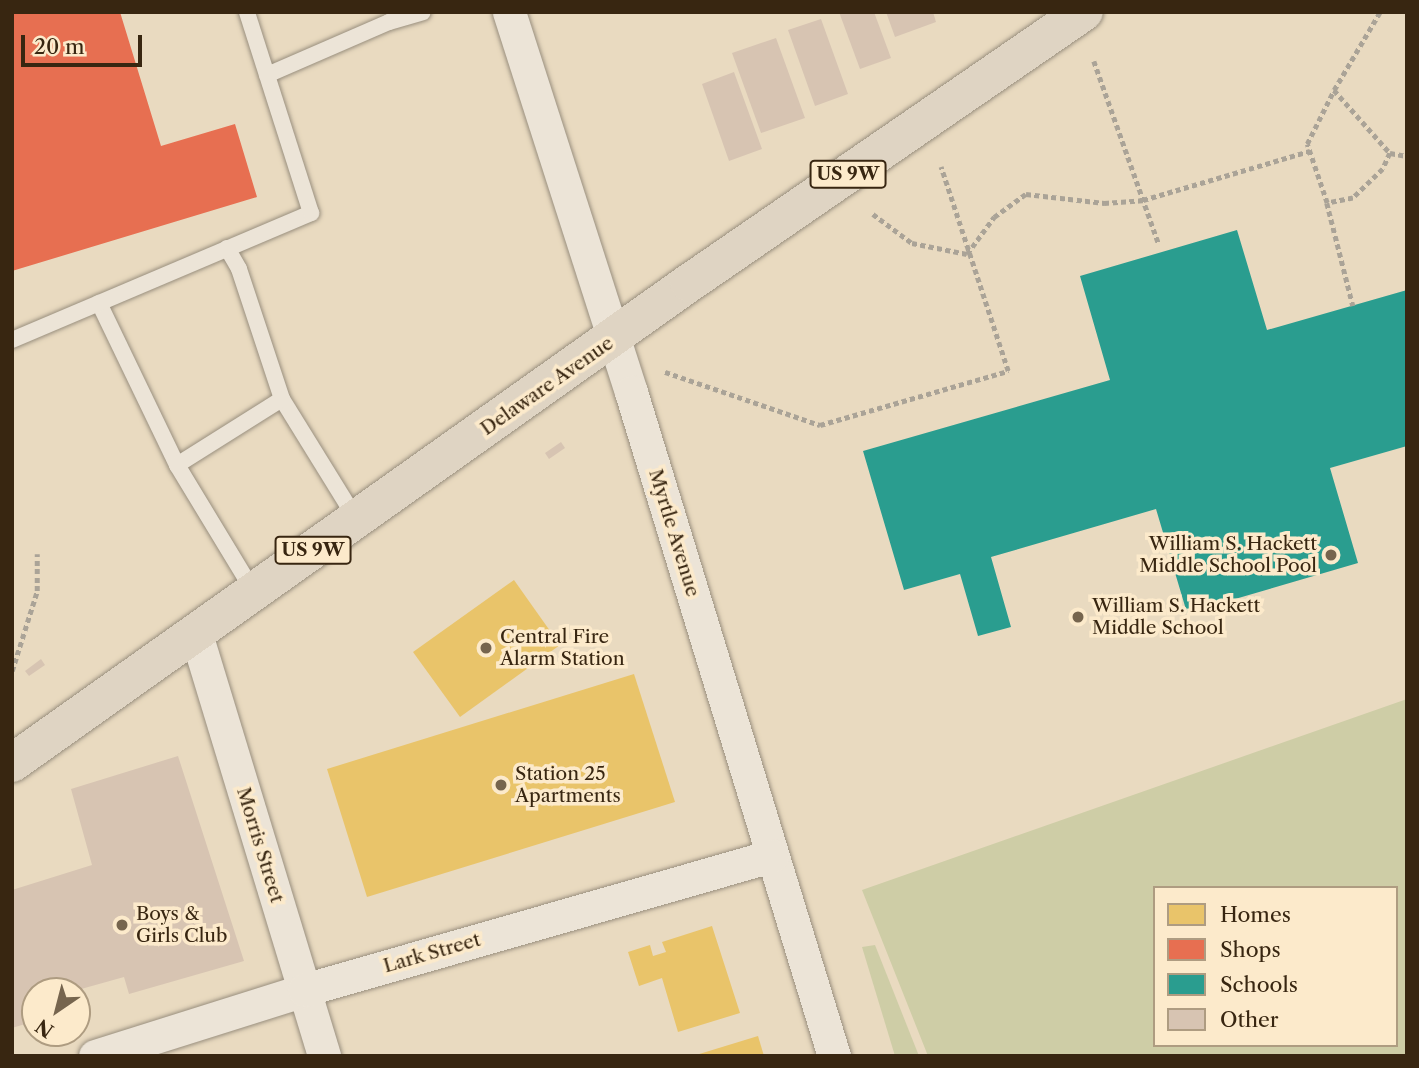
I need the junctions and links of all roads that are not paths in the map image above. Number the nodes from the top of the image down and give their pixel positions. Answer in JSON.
{"nodes":[{"id":1,"x":247,"y":12,"type":"edge"},
{"id":2,"x":423,"y":12,"type":"edge"},
{"id":3,"x":509,"y":12,"type":"edge"},
{"id":4,"x":1083,"y":13,"type":"edge"},
{"id":5,"x":267,"y":75,"type":"junction"},
{"id":6,"x":227,"y":248,"type":"junction"},
{"id":7,"x":99,"y":303,"type":"junction"},
{"id":8,"x":614,"y":339,"type":"junction"},
{"id":9,"x":12,"y":340,"type":"edge"},
{"id":10,"x":282,"y":399,"type":"junction"},
{"id":11,"x":177,"y":465,"type":"junction"},
{"id":12,"x":356,"y":520,"type":"junction"},
{"id":13,"x":254,"y":592,"type":"junction"},
{"id":14,"x":195,"y":634,"type":"junction"},
{"id":15,"x":12,"y":763,"type":"edge"},
{"id":16,"x":772,"y":856,"type":"junction"},
{"id":17,"x":304,"y":990,"type":"junction"},
{"id":18,"x":95,"y":1056,"type":"edge"},
{"id":19,"x":324,"y":1056,"type":"edge"},
{"id":20,"x":834,"y":1056,"type":"edge"}],
"edges":[{"from":1,"to":5,"type":"lane"},
{"from":2,"to":5,"type":"lane"},
{"from":3,"to":8,"type":"street","name":"Myrtle Avenue"},
{"from":4,"to":8,"type":"main road","name":"Delaware Avenue","number":"US 9W"},
{"from":5,"to":6,"type":"lane"},
{"from":6,"to":7,"type":"lane"},
{"from":6,"to":10,"type":"lane"},
{"from":7,"to":9,"type":"lane"},
{"from":7,"to":11,"type":"lane"},
{"from":8,"to":12,"type":"main road","name":"Delaware Avenue","number":"US 9W"},
{"from":8,"to":16,"type":"street","name":"Myrtle Avenue"},
{"from":10,"to":11,"type":"lane"},
{"from":10,"to":12,"type":"lane"},
{"from":11,"to":13,"type":"lane"},
{"from":12,"to":13,"type":"main road","name":"Delaware Avenue","number":"US 9W"},
{"from":13,"to":14,"type":"main road","name":"Delaware Avenue","number":"US 9W"},
{"from":14,"to":15,"type":"main road","name":"Delaware Avenue","number":"US 9W"},
{"from":14,"to":17,"type":"street","name":"Morris Street"},
{"from":16,"to":17,"type":"street","name":"Lark Street"},
{"from":16,"to":20,"type":"street","name":"Myrtle Avenue"},
{"from":17,"to":18,"type":"street","name":"Lark Street"},
{"from":17,"to":19,"type":"street","name":"Morris Street"}]}
